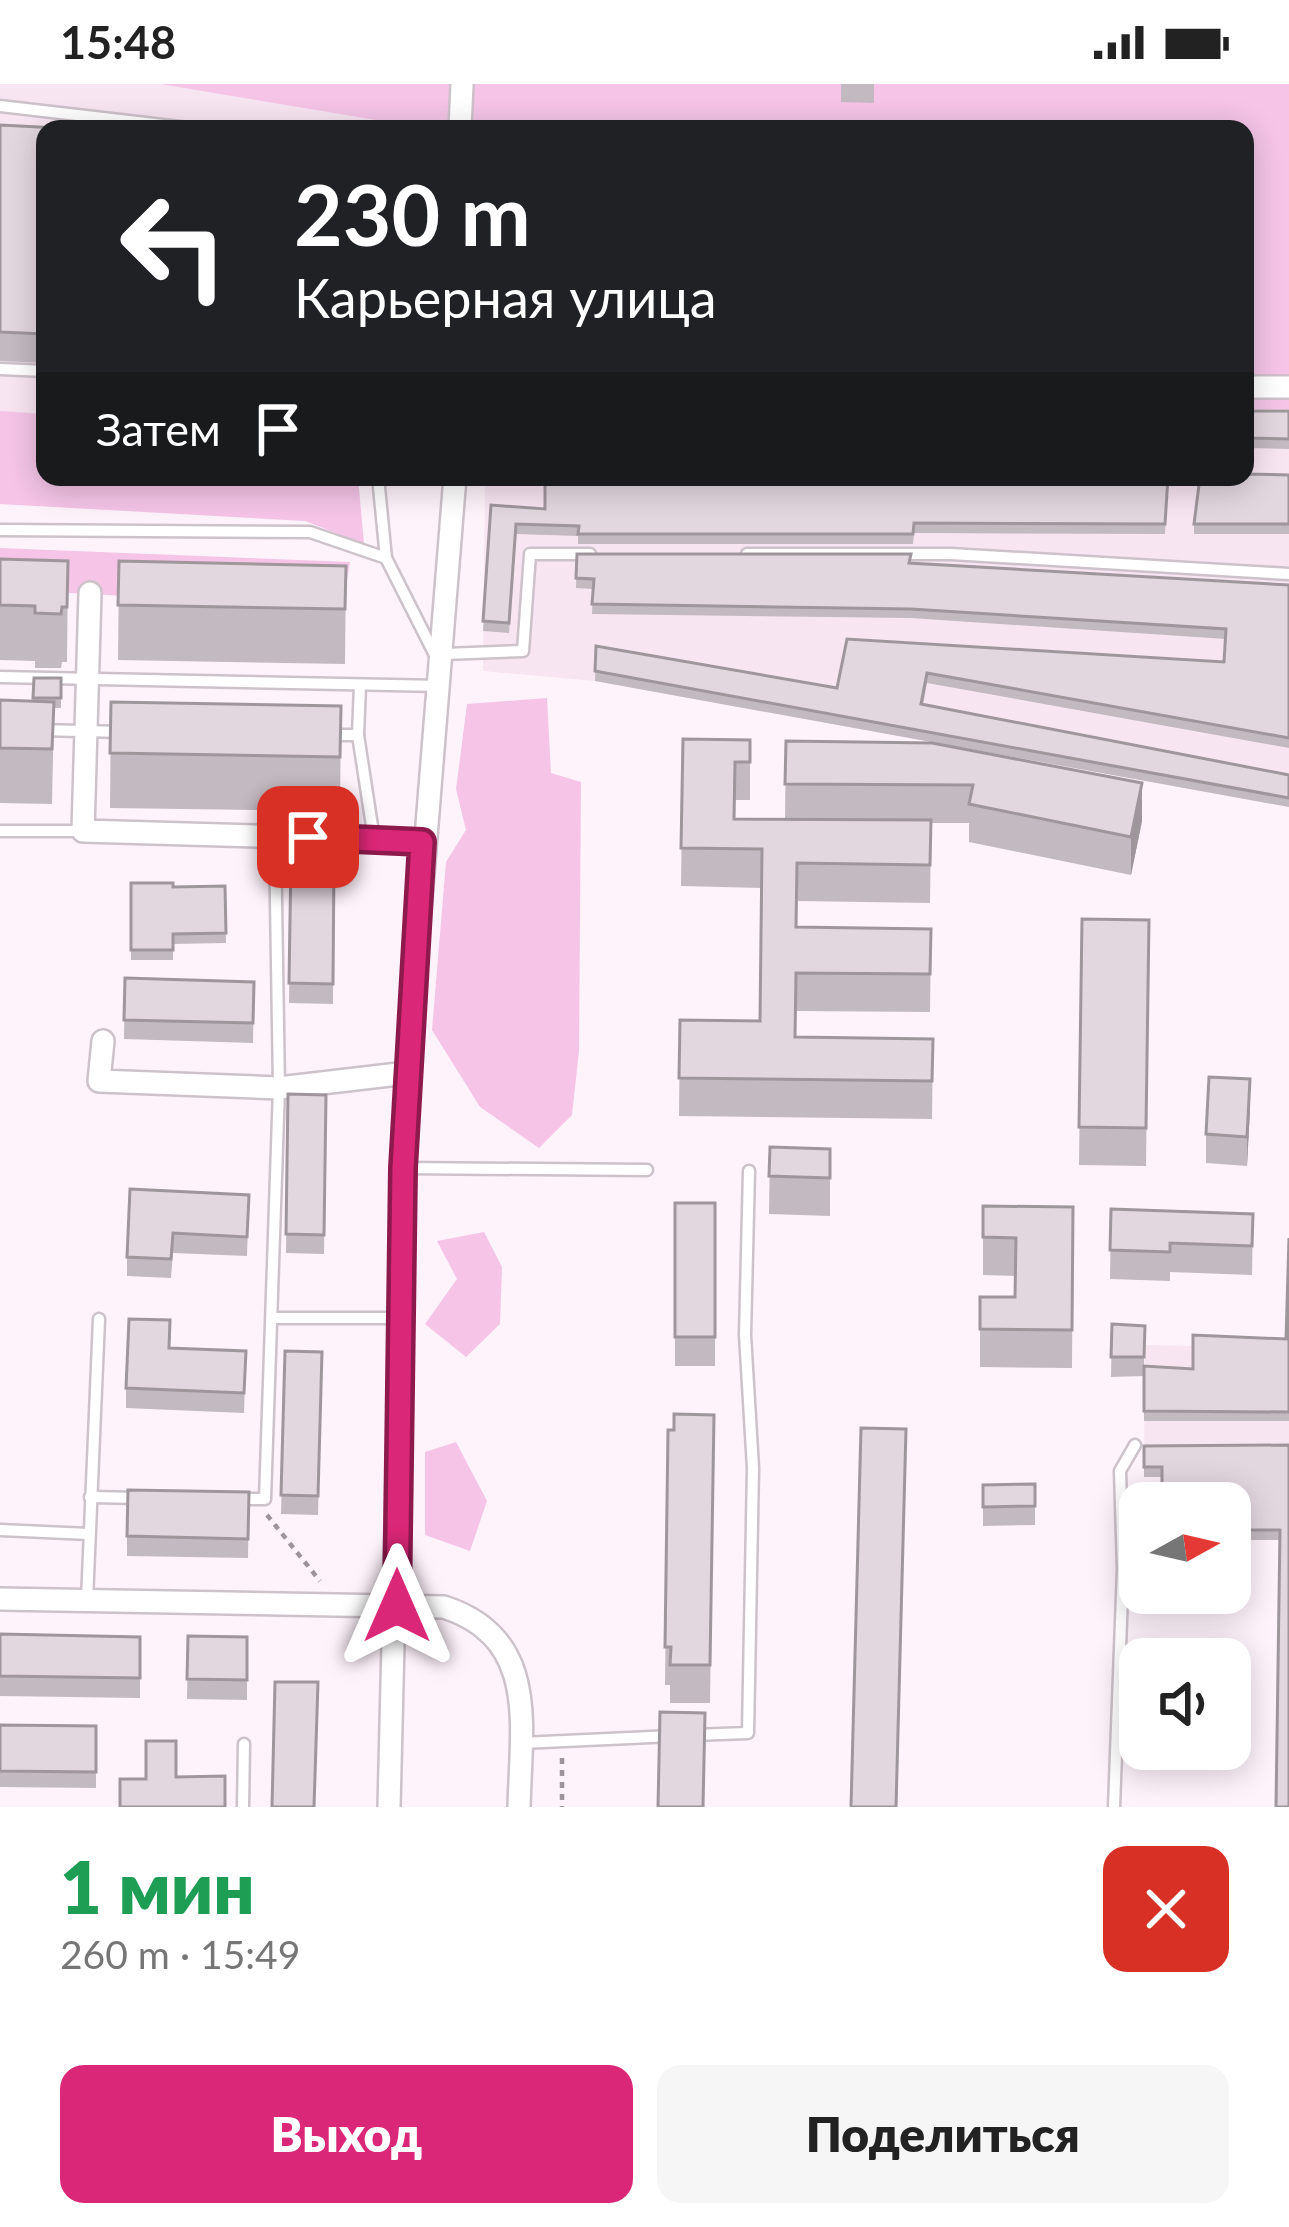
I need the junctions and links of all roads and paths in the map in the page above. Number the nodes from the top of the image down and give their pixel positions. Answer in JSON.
{"nodes":[{"id":1,"x":462,"y":84,"type":"edge"},
{"id":2,"x":0,"y":106,"type":"edge"},
{"id":3,"x":120,"y":120,"type":"edge"},
{"id":4,"x":460,"y":120,"type":"edge"},
{"id":5,"x":0,"y":368,"type":"edge"},
{"id":6,"x":36,"y":370,"type":"edge"},
{"id":7,"x":1254,"y":387,"type":"edge"},
{"id":8,"x":1289,"y":387,"type":"edge"},
{"id":9,"x":379,"y":486,"type":"edge"},
{"id":10,"x":454,"y":486,"type":"edge"},
{"id":11,"x":0,"y":530,"type":"edge"},
{"id":12,"x":600,"y":554,"type":"edge"},
{"id":13,"x":741,"y":554,"type":"edge"},
{"id":14,"x":386,"y":558,"type":"junction"},
{"id":15,"x":1289,"y":574,"type":"edge"},
{"id":16,"x":90,"y":593,"type":"dead end"},
{"id":17,"x":443,"y":671,"type":"junction"},
{"id":18,"x":0,"y":677,"type":"edge"},
{"id":19,"x":88,"y":680,"type":"junction"},
{"id":20,"x":360,"y":685,"type":"junction"},
{"id":21,"x":22,"y":730,"type":"edge"},
{"id":22,"x":87,"y":732,"type":"junction"},
{"id":23,"x":132,"y":732,"type":"edge"},
{"id":24,"x":312,"y":735,"type":"edge"},
{"id":25,"x":358,"y":735,"type":"junction"},
{"id":26,"x":0,"y":831,"type":"edge"},
{"id":27,"x":83,"y":831,"type":"junction"},
{"id":28,"x":275,"y":836,"type":"junction"},
{"id":29,"x":374,"y":838,"type":"junction"},
{"id":30,"x":422,"y":842,"type":"junction"},
{"id":31,"x":103,"y":1041,"type":"dead end"},
{"id":32,"x":407,"y":1073,"type":"junction"},
{"id":33,"x":279,"y":1088,"type":"junction"},
{"id":34,"x":403,"y":1168,"type":"junction"},
{"id":35,"x":647,"y":1170,"type":"dead end"},
{"id":36,"x":749,"y":1172,"type":"dead end"},
{"id":37,"x":99,"y":1318,"type":"dead end"},
{"id":38,"x":272,"y":1318,"type":"junction"},
{"id":39,"x":399,"y":1318,"type":"junction"},
{"id":40,"x":1135,"y":1445,"type":"dead end"},
{"id":41,"x":90,"y":1497,"type":"junction"},
{"id":42,"x":155,"y":1498,"type":"edge"},
{"id":43,"x":221,"y":1499,"type":"edge"},
{"id":44,"x":265,"y":1499,"type":"junction"},
{"id":45,"x":0,"y":1530,"type":"edge"},
{"id":46,"x":88,"y":1534,"type":"junction"},
{"id":47,"x":0,"y":1598,"type":"edge"},
{"id":48,"x":87,"y":1600,"type":"junction"},
{"id":49,"x":339,"y":1605,"type":"junction"},
{"id":50,"x":397,"y":1606,"type":"junction"},
{"id":51,"x":562,"y":1740,"type":"junction"},
{"id":52,"x":520,"y":1743,"type":"junction"},
{"id":53,"x":244,"y":1744,"type":"dead end"},
{"id":54,"x":243,"y":1807,"type":"edge"},
{"id":55,"x":389,"y":1807,"type":"edge"},
{"id":56,"x":519,"y":1807,"type":"edge"},
{"id":57,"x":562,"y":1807,"type":"edge"},
{"id":58,"x":1114,"y":1807,"type":"edge"}],
"edges":[{"from":1,"to":4,"type":"street"},
{"from":2,"to":3,"type":"lane"},
{"from":5,"to":6,"type":"lane"},
{"from":7,"to":8,"type":"street"},
{"from":9,"to":14,"type":"lane"},
{"from":10,"to":17,"type":"street"},
{"from":11,"to":14,"type":"lane"},
{"from":12,"to":17,"type":"lane"},
{"from":13,"to":15,"type":"lane"},
{"from":14,"to":17,"type":"lane"},
{"from":16,"to":19,"type":"street"},
{"from":17,"to":20,"type":"lane"},
{"from":17,"to":30,"type":"street"},
{"from":18,"to":19,"type":"lane"},
{"from":19,"to":20,"type":"lane"},
{"from":19,"to":22,"type":"street"},
{"from":20,"to":25,"type":"lane"},
{"from":21,"to":22,"type":"lane"},
{"from":22,"to":23,"type":"lane"},
{"from":22,"to":27,"type":"street"},
{"from":24,"to":25,"type":"lane"},
{"from":25,"to":29,"type":"lane"},
{"from":26,"to":27,"type":"lane"},
{"from":27,"to":28,"type":"street"},
{"from":28,"to":29,"type":"street"},
{"from":28,"to":33,"type":"lane"},
{"from":29,"to":30,"type":"street"},
{"from":30,"to":32,"type":"street"},
{"from":31,"to":33,"type":"street"},
{"from":32,"to":33,"type":"street"},
{"from":32,"to":34,"type":"street"},
{"from":33,"to":38,"type":"lane"},
{"from":34,"to":35,"type":"lane"},
{"from":34,"to":39,"type":"street"},
{"from":36,"to":51,"type":"lane"},
{"from":37,"to":41,"type":"lane"},
{"from":38,"to":39,"type":"lane"},
{"from":38,"to":44,"type":"lane"},
{"from":39,"to":50,"type":"street"},
{"from":40,"to":58,"type":"lane"},
{"from":41,"to":42,"type":"lane"},
{"from":41,"to":46,"type":"lane"},
{"from":43,"to":44,"type":"lane"},
{"from":44,"to":49,"type":"path"},
{"from":45,"to":46,"type":"lane"},
{"from":46,"to":48,"type":"lane"},
{"from":47,"to":48,"type":"street"},
{"from":48,"to":49,"type":"street"},
{"from":49,"to":50,"type":"street"},
{"from":50,"to":52,"type":"street"},
{"from":50,"to":55,"type":"street"},
{"from":51,"to":52,"type":"lane"},
{"from":51,"to":57,"type":"path"},
{"from":52,"to":56,"type":"street"},
{"from":53,"to":54,"type":"lane"}]}
